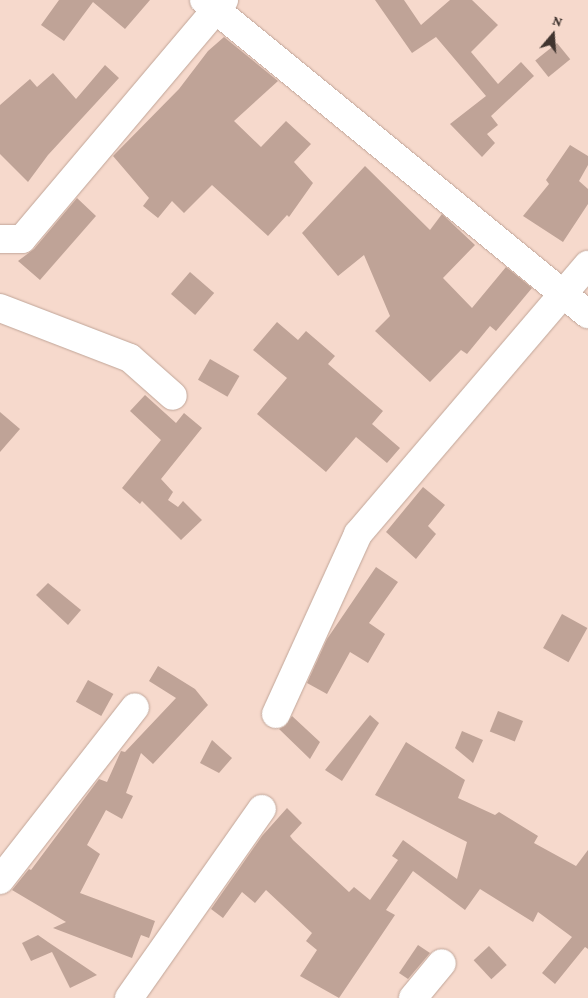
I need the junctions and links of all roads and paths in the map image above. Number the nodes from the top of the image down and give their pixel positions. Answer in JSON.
{"nodes":[{"id":1,"x":214,"y":3,"type":"edge"},
{"id":2,"x":0,"y":240,"type":"edge"},
{"id":3,"x":588,"y":265,"type":"edge"},
{"id":4,"x":564,"y":294,"type":"junction"},
{"id":5,"x":0,"y":308,"type":"edge"},
{"id":6,"x":588,"y":314,"type":"edge"},
{"id":7,"x":173,"y":396,"type":"dead end"},
{"id":8,"x":135,"y":706,"type":"dead end"},
{"id":9,"x":276,"y":714,"type":"dead end"},
{"id":10,"x":262,"y":809,"type":"dead end"},
{"id":11,"x":0,"y":880,"type":"edge"},
{"id":12,"x":442,"y":963,"type":"dead end"},
{"id":13,"x":129,"y":998,"type":"edge"},
{"id":14,"x":413,"y":998,"type":"edge"}],
"edges":[{"from":1,"to":2,"type":"street"},
{"from":1,"to":4,"type":"street"},
{"from":3,"to":4,"type":"street"},
{"from":4,"to":6,"type":"street"},
{"from":4,"to":9,"type":"street"},
{"from":5,"to":7,"type":"street"},
{"from":8,"to":11,"type":"street"},
{"from":10,"to":13,"type":"street"},
{"from":12,"to":14,"type":"street"}]}
